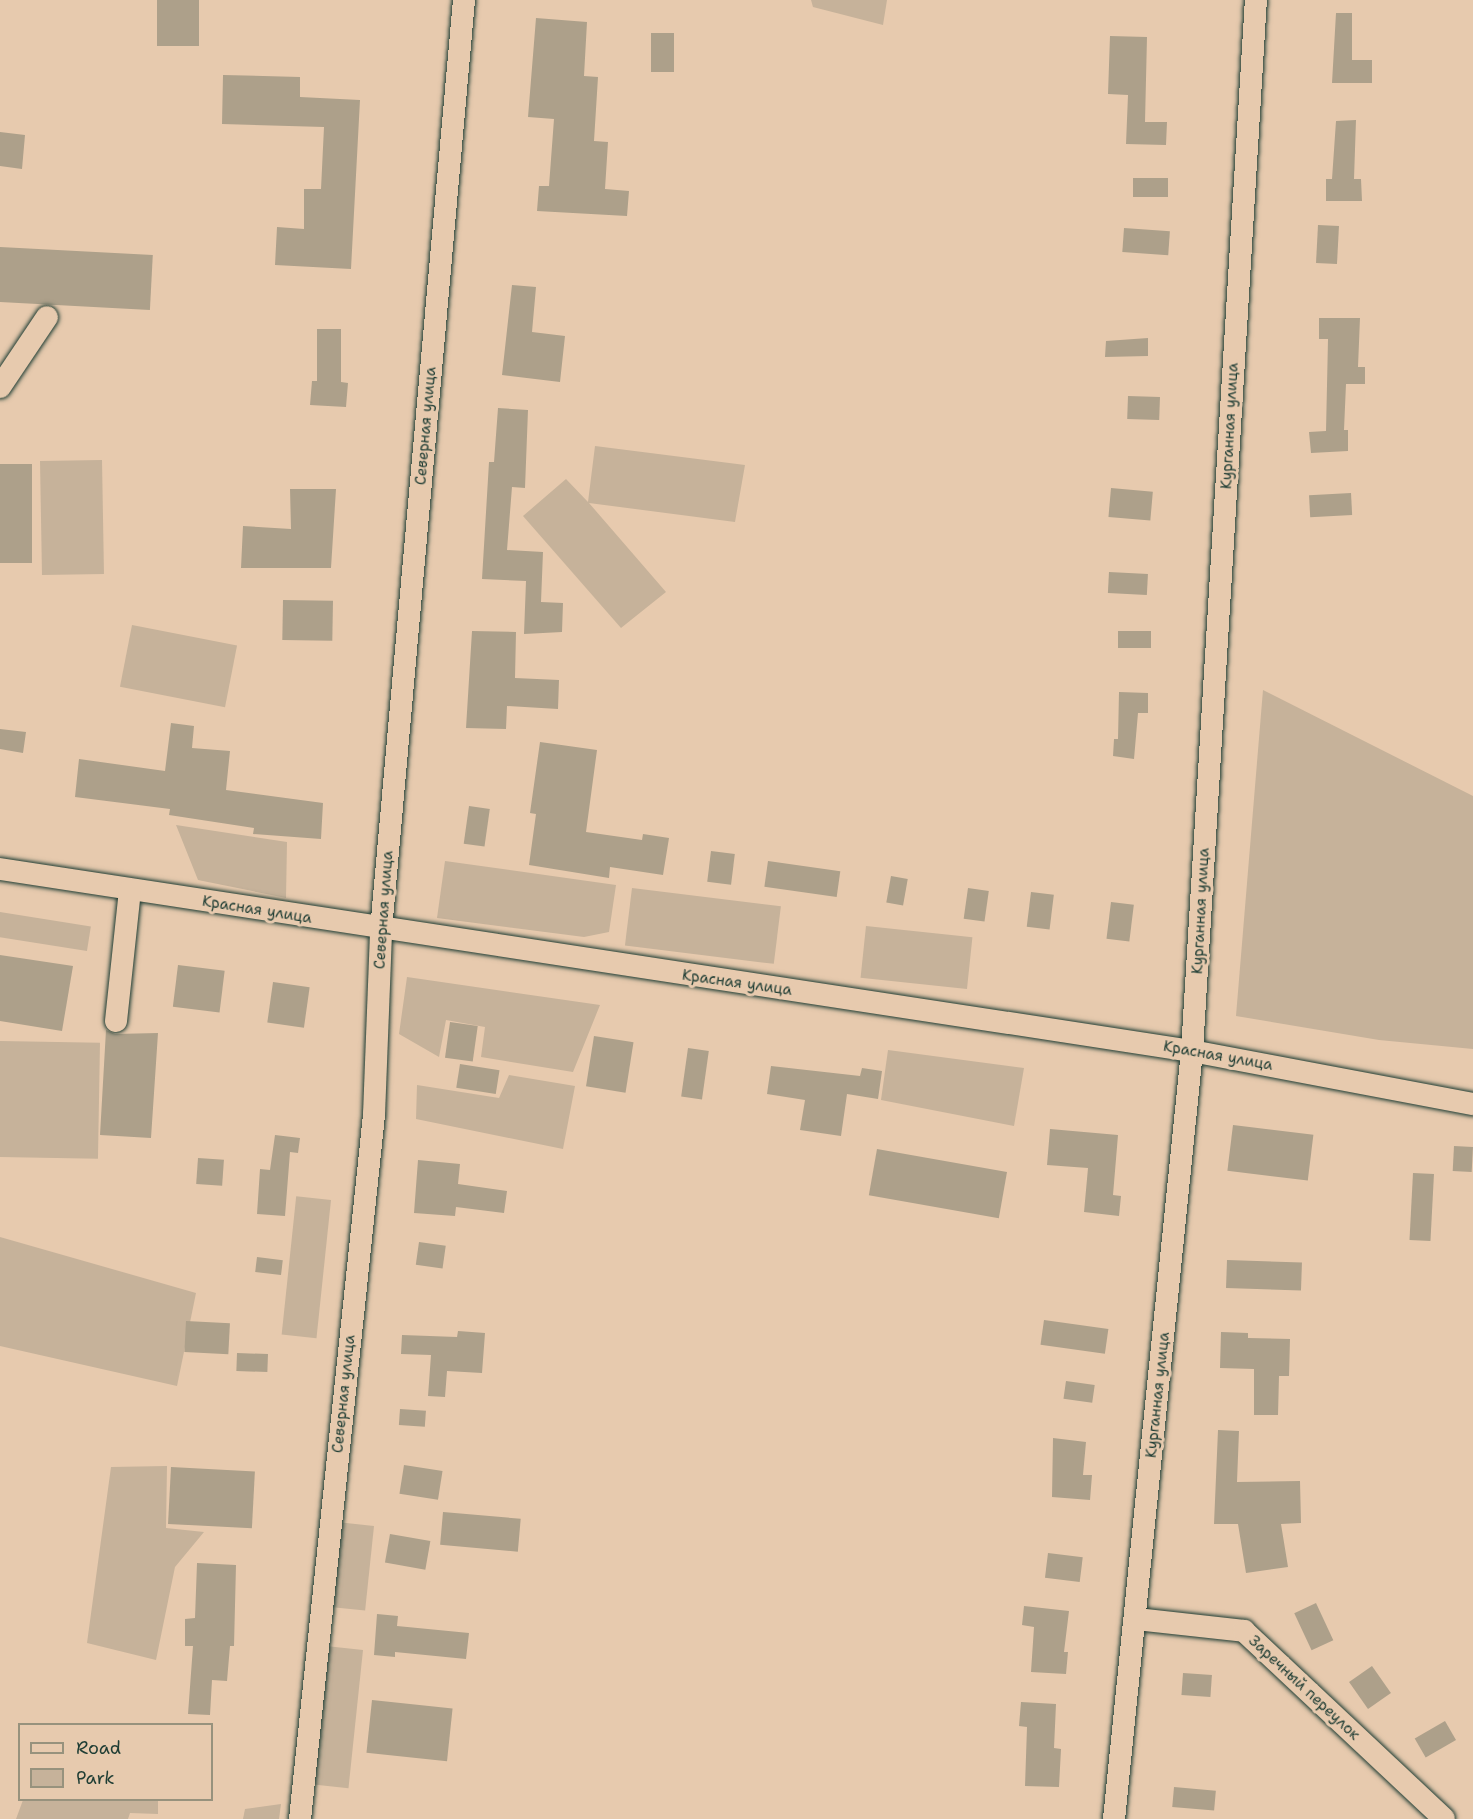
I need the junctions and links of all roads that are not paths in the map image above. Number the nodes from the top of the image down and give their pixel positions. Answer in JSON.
{"nodes":[{"id":1,"x":464,"y":0,"type":"edge"},
{"id":2,"x":1256,"y":0,"type":"edge"},
{"id":3,"x":48,"y":317,"type":"dead end"},
{"id":4,"x":0,"y":387,"type":"edge"},
{"id":5,"x":0,"y":869,"type":"edge"},
{"id":6,"x":130,"y":890,"type":"junction"},
{"id":7,"x":381,"y":930,"type":"junction"},
{"id":8,"x":116,"y":1021,"type":"dead end"},
{"id":9,"x":1192,"y":1051,"type":"junction"},
{"id":10,"x":1473,"y":1104,"type":"edge"},
{"id":11,"x":1136,"y":1619,"type":"junction"},
{"id":12,"x":300,"y":1819,"type":"edge"},
{"id":13,"x":1114,"y":1819,"type":"edge"},
{"id":14,"x":1444,"y":1819,"type":"edge"}],
"edges":[{"from":1,"to":7,"type":"street","name":"Северная улица"},
{"from":2,"to":9,"type":"street","name":"Курганная улица"},
{"from":3,"to":4,"type":"street"},
{"from":5,"to":6,"type":"street","name":"Красная улица"},
{"from":6,"to":7,"type":"street","name":"Красная улица"},
{"from":6,"to":8,"type":"street"},
{"from":7,"to":9,"type":"street","name":"Красная улица"},
{"from":7,"to":12,"type":"street","name":"Северная улица"},
{"from":9,"to":10,"type":"street","name":"Красная улица"},
{"from":9,"to":11,"type":"street","name":"Курганная улица"},
{"from":11,"to":13,"type":"street","name":"Курганная улица"},
{"from":11,"to":14,"type":"street","name":"Заречный переулок"}]}
